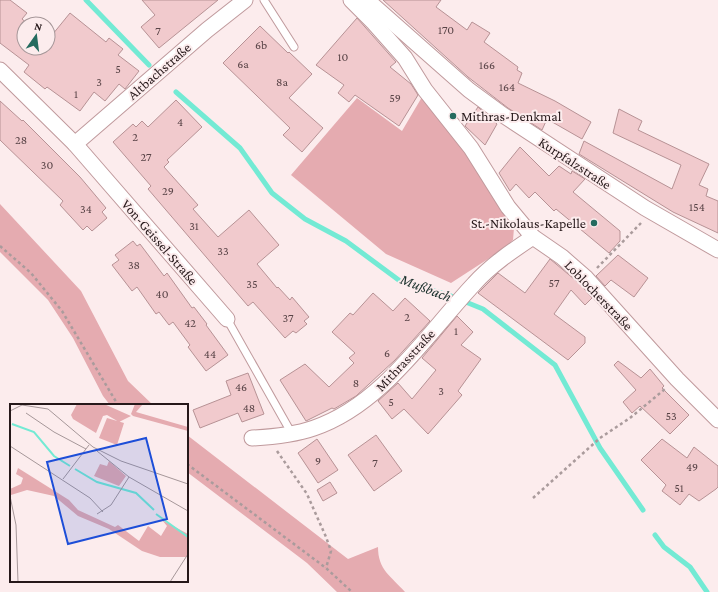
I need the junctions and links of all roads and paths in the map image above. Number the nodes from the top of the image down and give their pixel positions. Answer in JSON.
{"nodes":[{"id":1,"x":245,"y":0,"type":"edge"},
{"id":2,"x":264,"y":0,"type":"edge"},
{"id":3,"x":351,"y":0,"type":"edge"},
{"id":4,"x":367,"y":0,"type":"edge"},
{"id":5,"x":294,"y":47,"type":"dead end"},
{"id":6,"x":0,"y":70,"type":"edge"},
{"id":7,"x":75,"y":144,"type":"junction"},
{"id":8,"x":636,"y":220,"type":"dead end"},
{"id":9,"x":533,"y":237,"type":"junction"},
{"id":10,"x":0,"y":246,"type":"edge"},
{"id":11,"x":718,"y":250,"type":"edge"},
{"id":12,"x":594,"y":271,"type":"dead end"},
{"id":13,"x":227,"y":319,"type":"joint"},
{"id":14,"x":677,"y":379,"type":"junction"},
{"id":15,"x":117,"y":404,"type":"edge"},
{"id":16,"x":718,"y":420,"type":"edge"},
{"id":17,"x":292,"y":434,"type":"junction"},
{"id":18,"x":269,"y":437,"type":"junction"},
{"id":19,"x":252,"y":438,"type":"dead end"},
{"id":20,"x":188,"y":465,"type":"edge"},
{"id":21,"x":533,"y":498,"type":"dead end"},
{"id":22,"x":326,"y":568,"type":"junction"},
{"id":23,"x":352,"y":592,"type":"edge"}],
"edges":[{"from":1,"to":7,"type":"street","name":"Altbachstraße"},
{"from":2,"to":5,"type":"lane"},
{"from":3,"to":9,"type":"street","name":"Loblocherstraße"},
{"from":4,"to":11,"type":"street","name":"Kurpfalzstraße"},
{"from":6,"to":7,"type":"street","name":"Von-Geissel-Straße"},
{"from":7,"to":13,"type":"street","name":"Von-Geissel-Straße"},
{"from":8,"to":12,"type":"path"},
{"from":9,"to":14,"type":"street","name":"Loblocherstraße"},
{"from":9,"to":17,"type":"street","name":"Mithrasstraße"},
{"from":10,"to":15,"type":"path"},
{"from":13,"to":17,"type":"lane","name":"Von-Geissel-Straße"},
{"from":14,"to":16,"type":"street","name":"Loblocherstraße"},
{"from":14,"to":21,"type":"path"},
{"from":17,"to":18,"type":"street","name":"Mithrasstraße"},
{"from":18,"to":19,"type":"street","name":"Mithrasstraße"},
{"from":18,"to":22,"type":"path"},
{"from":20,"to":22,"type":"path"},
{"from":22,"to":23,"type":"path"}]}
